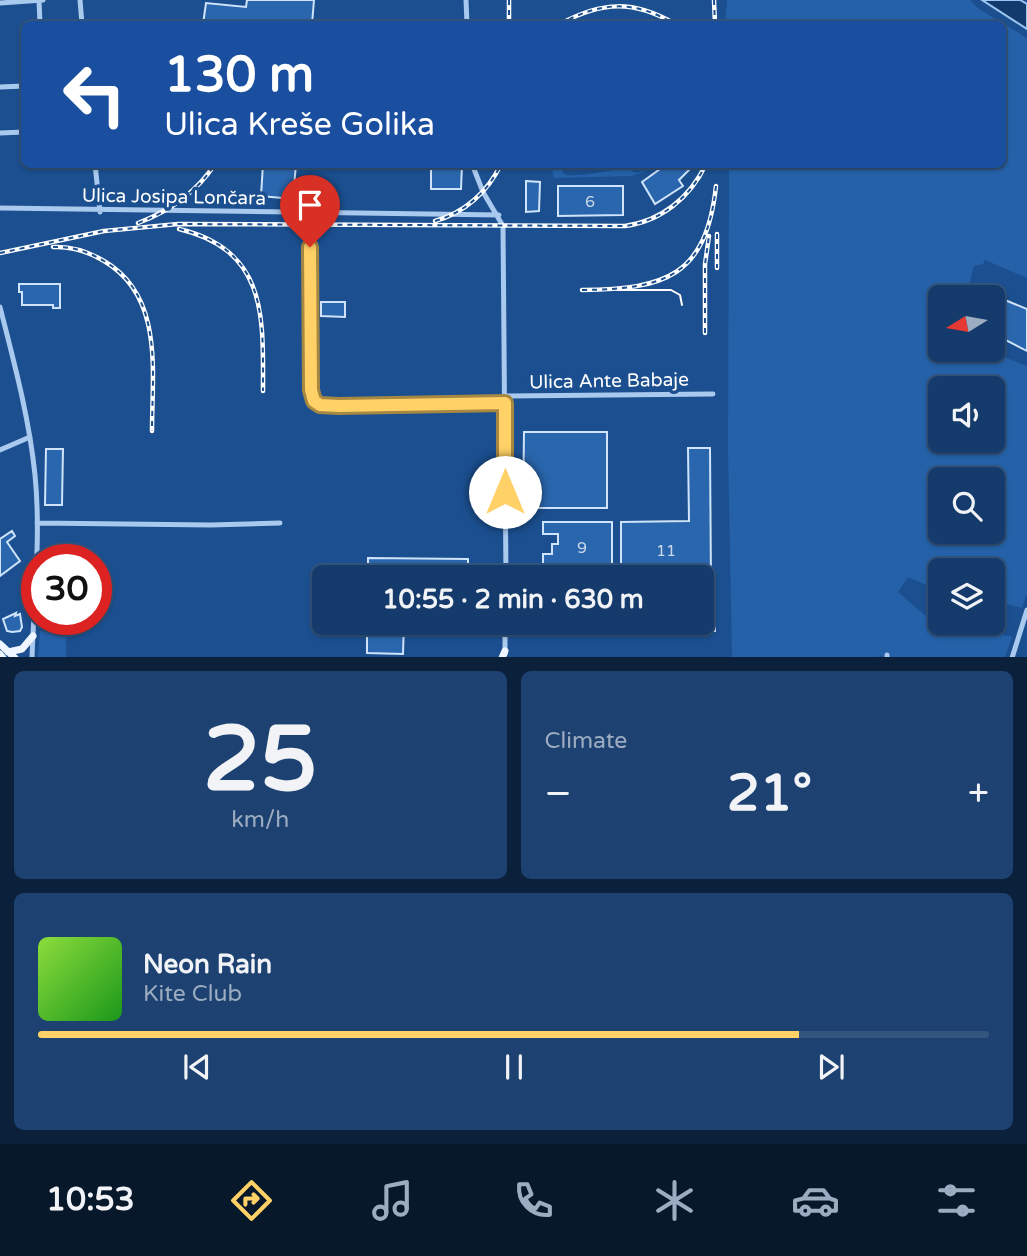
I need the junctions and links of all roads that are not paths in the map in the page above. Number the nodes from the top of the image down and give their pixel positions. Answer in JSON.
{"nodes":[{"id":1,"x":40,"y":0,"type":"edge"},
{"id":2,"x":80,"y":0,"type":"edge"},
{"id":3,"x":466,"y":0,"type":"edge"},
{"id":4,"x":0,"y":3,"type":"edge"},
{"id":5,"x":40,"y":21,"type":"edge"},
{"id":6,"x":82,"y":21,"type":"edge"},
{"id":7,"x":467,"y":21,"type":"edge"},
{"id":8,"x":21,"y":86,"type":"edge"},
{"id":9,"x":0,"y":87,"type":"edge"},
{"id":10,"x":21,"y":132,"type":"edge"},
{"id":11,"x":0,"y":134,"type":"edge"},
{"id":12,"x":95,"y":168,"type":"edge"},
{"id":13,"x":474,"y":168,"type":"edge"},
{"id":14,"x":0,"y":208,"type":"edge"},
{"id":15,"x":100,"y":212,"type":"junction"},
{"id":16,"x":310,"y":214,"type":"junction"},
{"id":17,"x":499,"y":215,"type":"junction"},
{"id":18,"x":0,"y":307,"type":"edge"},
{"id":19,"x":713,"y":394,"type":"dead end"},
{"id":20,"x":505,"y":399,"type":"junction"},
{"id":21,"x":30,"y":437,"type":"junction"},
{"id":22,"x":0,"y":450,"type":"edge"},
{"id":23,"x":37,"y":523,"type":"junction"},
{"id":24,"x":280,"y":523,"type":"dead end"},
{"id":25,"x":506,"y":565,"type":"edge"},
{"id":26,"x":1027,"y":610,"type":"edge"},
{"id":27,"x":505,"y":635,"type":"edge"},
{"id":28,"x":33,"y":636,"type":"junction"},
{"id":29,"x":0,"y":644,"type":"edge"},
{"id":30,"x":6,"y":655,"type":"edge"},
{"id":31,"x":505,"y":656,"type":"edge"},
{"id":32,"x":32,"y":657,"type":"edge"},
{"id":33,"x":1012,"y":657,"type":"edge"}],
"edges":[{"from":1,"to":4,"type":"street"},
{"from":1,"to":5,"type":"street"},
{"from":2,"to":6,"type":"street"},
{"from":3,"to":7,"type":"street"},
{"from":8,"to":9,"type":"street"},
{"from":10,"to":11,"type":"street"},
{"from":12,"to":15,"type":"street"},
{"from":13,"to":17,"type":"street"},
{"from":14,"to":15,"type":"street","name":"Ulica Josipa Lončara"},
{"from":15,"to":16,"type":"street","name":"Ulica Josipa Lončara"},
{"from":16,"to":17,"type":"street","name":"Ulica Josipa Lončara"},
{"from":16,"to":20,"type":"street","name":"Ulica Ante Babaje"},
{"from":17,"to":20,"type":"street"},
{"from":18,"to":21,"type":"street"},
{"from":19,"to":20,"type":"street","name":"Ulica Ante Babaje"},
{"from":20,"to":25,"type":"street"},
{"from":21,"to":22,"type":"street"},
{"from":21,"to":23,"type":"street"},
{"from":23,"to":24,"type":"street"},
{"from":23,"to":28,"type":"street"},
{"from":26,"to":33,"type":"street"},
{"from":27,"to":31,"type":"street"},
{"from":28,"to":30,"type":"main road"},
{"from":28,"to":32,"type":"street"},
{"from":29,"to":30,"type":"main road"}]}
